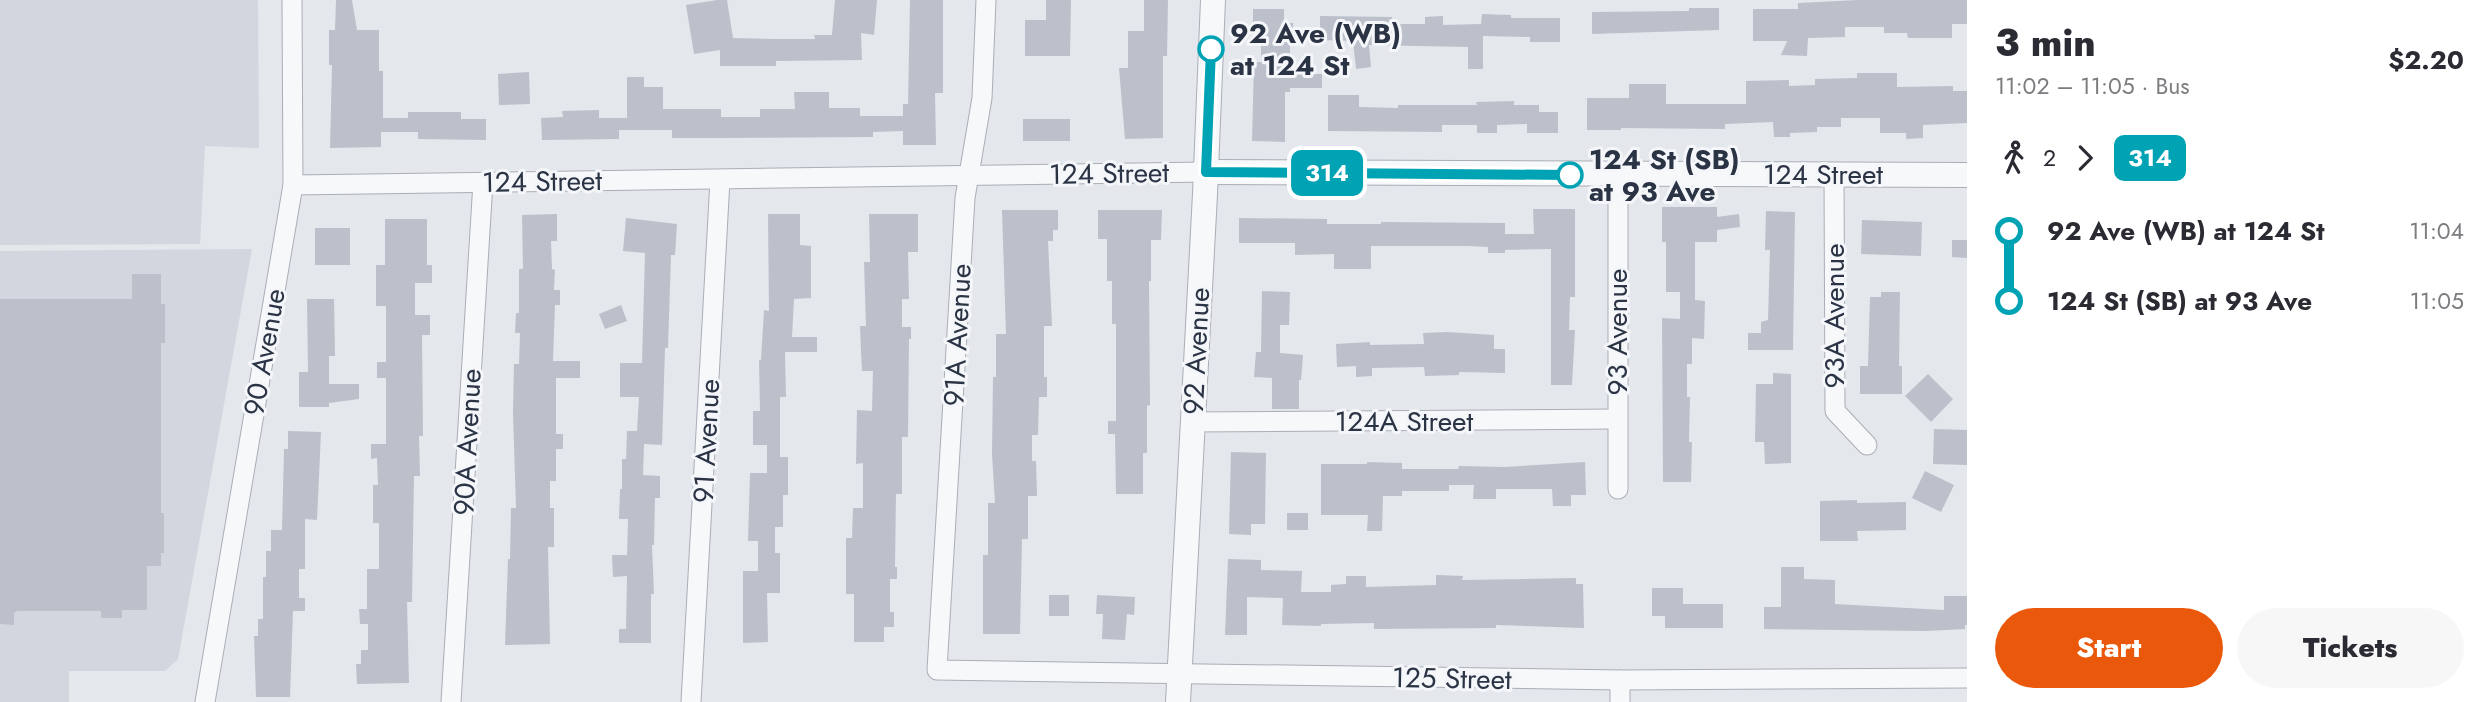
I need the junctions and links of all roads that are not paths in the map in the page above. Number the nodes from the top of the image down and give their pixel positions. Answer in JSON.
{"nodes":[{"id":1,"x":292,"y":0,"type":"edge"},
{"id":2,"x":986,"y":0,"type":"edge"},
{"id":3,"x":1213,"y":0,"type":"edge"},
{"id":4,"x":1206,"y":172,"type":"junction"},
{"id":5,"x":970,"y":174,"type":"junction"},
{"id":6,"x":1833,"y":174,"type":"junction"},
{"id":7,"x":1618,"y":175,"type":"junction"},
{"id":8,"x":1967,"y":175,"type":"edge"},
{"id":9,"x":720,"y":180,"type":"junction"},
{"id":10,"x":483,"y":182,"type":"junction"},
{"id":11,"x":293,"y":185,"type":"junction"},
{"id":12,"x":1617,"y":419,"type":"junction"},
{"id":13,"x":1192,"y":422,"type":"junction"},
{"id":14,"x":1867,"y":445,"type":"dead end"},
{"id":15,"x":1618,"y":489,"type":"dead end"},
{"id":16,"x":937,"y":670,"type":"joint"},
{"id":17,"x":1179,"y":675,"type":"junction"},
{"id":18,"x":1967,"y":678,"type":"edge"},
{"id":19,"x":1620,"y":680,"type":"junction"},
{"id":20,"x":205,"y":702,"type":"edge"},
{"id":21,"x":451,"y":702,"type":"edge"},
{"id":22,"x":691,"y":702,"type":"edge"},
{"id":23,"x":1178,"y":702,"type":"edge"},
{"id":24,"x":1620,"y":702,"type":"edge"}],
"edges":[{"from":1,"to":11,"type":"street","name":"90 Avenue"},
{"from":2,"to":5,"type":"street","name":"91A Avenue"},
{"from":3,"to":4,"type":"street","name":"92 Avenue"},
{"from":4,"to":5,"type":"street","name":"124 Street"},
{"from":4,"to":7,"type":"street","name":"124 Street"},
{"from":4,"to":13,"type":"street","name":"92 Avenue"},
{"from":5,"to":9,"type":"street","name":"124 Street"},
{"from":5,"to":16,"type":"street","name":"91A Avenue"},
{"from":6,"to":7,"type":"street","name":"124 Street"},
{"from":6,"to":8,"type":"street","name":"124 Street"},
{"from":6,"to":14,"type":"street","name":"93A Avenue"},
{"from":7,"to":12,"type":"street","name":"93 Avenue"},
{"from":9,"to":10,"type":"street","name":"124 Street"},
{"from":9,"to":22,"type":"street","name":"91 Avenue"},
{"from":10,"to":11,"type":"street","name":"124 Street"},
{"from":10,"to":21,"type":"street","name":"90A Avenue"},
{"from":11,"to":20,"type":"street","name":"90 Avenue"},
{"from":12,"to":13,"type":"street","name":"124A Street"},
{"from":12,"to":15,"type":"street","name":"93 Avenue"},
{"from":13,"to":17,"type":"street","name":"92 Avenue"},
{"from":16,"to":17,"type":"street","name":"125 Street"},
{"from":17,"to":19,"type":"street","name":"125 Street"},
{"from":17,"to":23,"type":"street","name":"92 Avenue"},
{"from":18,"to":19,"type":"street","name":"125 Street"},
{"from":19,"to":24,"type":"street"}]}
